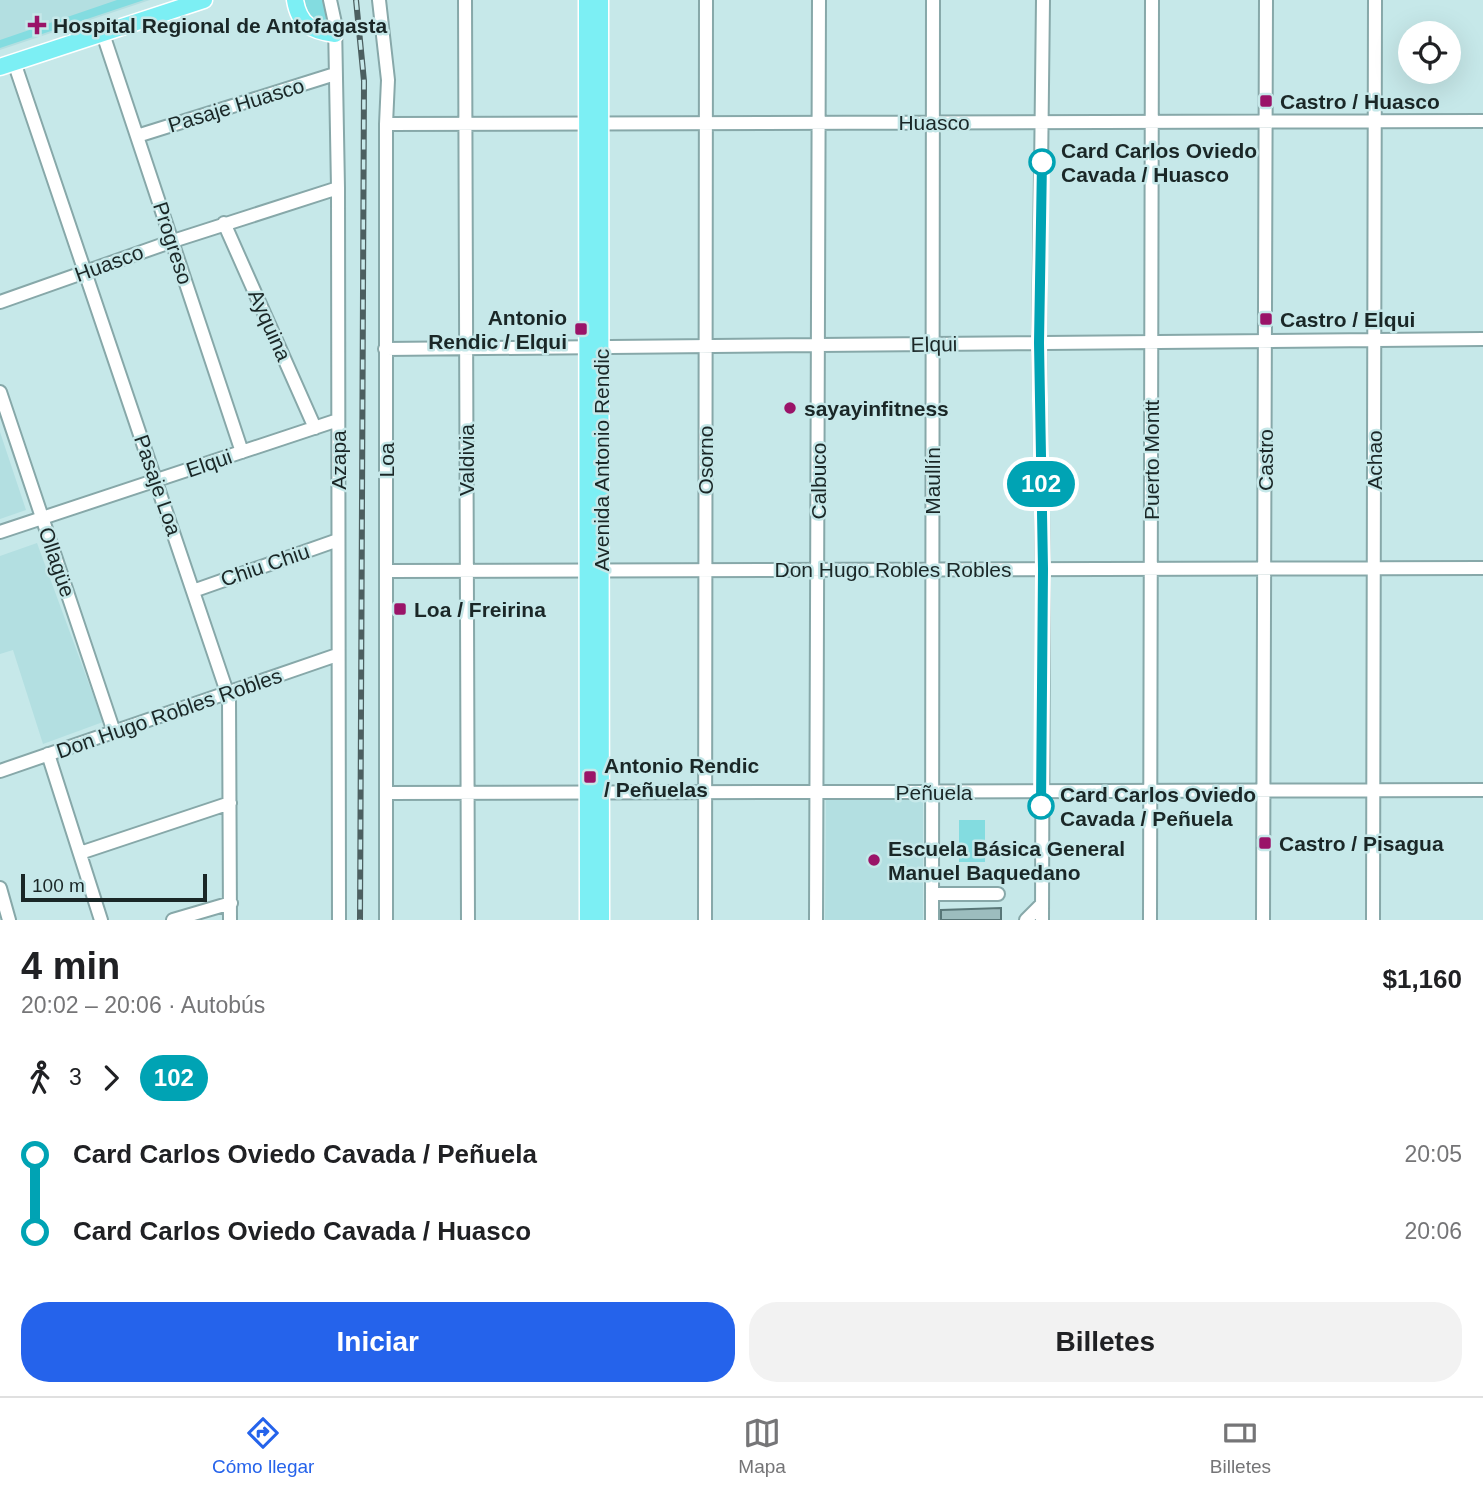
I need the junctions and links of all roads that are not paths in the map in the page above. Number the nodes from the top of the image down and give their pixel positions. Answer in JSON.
{"nodes":[{"id":1,"x":204,"y":0,"type":"edge"},
{"id":2,"x":295,"y":0,"type":"edge"},
{"id":3,"x":330,"y":0,"type":"edge"},
{"id":4,"x":379,"y":0,"type":"edge"},
{"id":5,"x":465,"y":0,"type":"edge"},
{"id":6,"x":586,"y":0,"type":"edge"},
{"id":7,"x":600,"y":0,"type":"edge"},
{"id":8,"x":706,"y":0,"type":"edge"},
{"id":9,"x":820,"y":0,"type":"edge"},
{"id":10,"x":933,"y":0,"type":"edge"},
{"id":11,"x":1043,"y":0,"type":"edge"},
{"id":12,"x":1152,"y":0,"type":"edge"},
{"id":13,"x":1266,"y":0,"type":"edge"},
{"id":14,"x":1375,"y":0,"type":"edge"},
{"id":15,"x":103,"y":34,"type":"junction"},
{"id":16,"x":335,"y":34,"type":"junction"},
{"id":17,"x":7,"y":64,"type":"edge"},
{"id":18,"x":335,"y":74,"type":"junction"},
{"id":19,"x":1266,"y":121,"type":"junction"},
{"id":20,"x":1375,"y":121,"type":"junction"},
{"id":21,"x":1483,"y":121,"type":"edge"},
{"id":22,"x":932,"y":122,"type":"junction"},
{"id":23,"x":1043,"y":122,"type":"junction"},
{"id":24,"x":1152,"y":122,"type":"junction"},
{"id":25,"x":593,"y":123,"type":"junction"},
{"id":26,"x":705,"y":123,"type":"junction"},
{"id":27,"x":819,"y":123,"type":"junction"},
{"id":28,"x":386,"y":124,"type":"junction"},
{"id":29,"x":465,"y":124,"type":"junction"},
{"id":30,"x":137,"y":136,"type":"junction"},
{"id":31,"x":338,"y":188,"type":"junction"},
{"id":32,"x":225,"y":223,"type":"junction"},
{"id":33,"x":173,"y":241,"type":"junction"},
{"id":34,"x":85,"y":272,"type":"junction"},
{"id":35,"x":0,"y":302,"type":"edge"},
{"id":36,"x":1483,"y":339,"type":"edge"},
{"id":37,"x":1265,"y":341,"type":"junction"},
{"id":38,"x":1374,"y":341,"type":"junction"},
{"id":39,"x":1151,"y":342,"type":"junction"},
{"id":40,"x":1039,"y":343,"type":"junction"},
{"id":41,"x":932,"y":344,"type":"junction"},
{"id":42,"x":818,"y":345,"type":"junction"},
{"id":43,"x":705,"y":346,"type":"junction"},
{"id":44,"x":594,"y":347,"type":"junction"},
{"id":45,"x":466,"y":348,"type":"junction"},
{"id":46,"x":386,"y":349,"type":"junction"},
{"id":47,"x":0,"y":392,"type":"edge"},
{"id":48,"x":338,"y":420,"type":"junction"},
{"id":49,"x":315,"y":428,"type":"junction"},
{"id":50,"x":242,"y":452,"type":"junction"},
{"id":51,"x":156,"y":480,"type":"junction"},
{"id":52,"x":42,"y":518,"type":"junction"},
{"id":53,"x":0,"y":532,"type":"edge"},
{"id":54,"x":338,"y":540,"type":"junction"},
{"id":55,"x":1265,"y":568,"type":"junction"},
{"id":56,"x":1374,"y":568,"type":"junction"},
{"id":57,"x":1483,"y":568,"type":"edge"},
{"id":58,"x":932,"y":569,"type":"junction"},
{"id":59,"x":1043,"y":569,"type":"junction"},
{"id":60,"x":1151,"y":569,"type":"junction"},
{"id":61,"x":594,"y":570,"type":"junction"},
{"id":62,"x":705,"y":570,"type":"junction"},
{"id":63,"x":817,"y":570,"type":"junction"},
{"id":64,"x":387,"y":571,"type":"junction"},
{"id":65,"x":467,"y":571,"type":"junction"},
{"id":66,"x":193,"y":591,"type":"junction"},
{"id":67,"x":337,"y":655,"type":"junction"},
{"id":68,"x":228,"y":693,"type":"junction"},
{"id":69,"x":114,"y":732,"type":"junction"},
{"id":70,"x":48,"y":754,"type":"junction"},
{"id":71,"x":0,"y":771,"type":"edge"},
{"id":72,"x":1483,"y":790,"type":"edge"},
{"id":73,"x":1150,"y":791,"type":"junction"},
{"id":74,"x":1264,"y":791,"type":"junction"},
{"id":75,"x":1373,"y":791,"type":"junction"},
{"id":76,"x":705,"y":792,"type":"junction"},
{"id":77,"x":817,"y":792,"type":"junction"},
{"id":78,"x":933,"y":792,"type":"junction"},
{"id":79,"x":1041,"y":792,"type":"junction"},
{"id":80,"x":386,"y":793,"type":"junction"},
{"id":81,"x":467,"y":793,"type":"junction"},
{"id":82,"x":594,"y":793,"type":"junction"},
{"id":83,"x":230,"y":803,"type":"junction"},
{"id":84,"x":80,"y":853,"type":"junction"},
{"id":85,"x":0,"y":888,"type":"edge"},
{"id":86,"x":932,"y":894,"type":"junction"},
{"id":87,"x":998,"y":894,"type":"dead end"},
{"id":88,"x":231,"y":903,"type":"junction"},
{"id":89,"x":1042,"y":904,"type":"junction"},
{"id":90,"x":9,"y":920,"type":"edge"},
{"id":91,"x":101,"y":920,"type":"edge"},
{"id":92,"x":173,"y":920,"type":"edge"},
{"id":93,"x":230,"y":920,"type":"edge"},
{"id":94,"x":339,"y":920,"type":"edge"},
{"id":95,"x":386,"y":920,"type":"edge"},
{"id":96,"x":468,"y":920,"type":"edge"},
{"id":97,"x":588,"y":920,"type":"edge"},
{"id":98,"x":601,"y":920,"type":"edge"},
{"id":99,"x":705,"y":920,"type":"edge"},
{"id":100,"x":816,"y":920,"type":"edge"},
{"id":101,"x":932,"y":920,"type":"edge"},
{"id":102,"x":1026,"y":920,"type":"edge"},
{"id":103,"x":1042,"y":920,"type":"edge"},
{"id":104,"x":1150,"y":920,"type":"edge"},
{"id":105,"x":1263,"y":920,"type":"edge"},
{"id":106,"x":1373,"y":920,"type":"edge"}],
"edges":[{"from":1,"to":15,"type":"main road"},
{"from":2,"to":16,"type":"main road"},
{"from":3,"to":16,"type":"street","name":"Azapa"},
{"from":4,"to":28,"type":"street","name":"Loa"},
{"from":5,"to":29,"type":"street","name":"Valdivia"},
{"from":6,"to":25,"type":"main road","name":"Avenida Antonio Rendic"},
{"from":7,"to":25,"type":"main road","name":"Avenida Antonio Rendic"},
{"from":8,"to":26,"type":"street","name":"Osorno"},
{"from":9,"to":27,"type":"street","name":"Calbuco"},
{"from":10,"to":22,"type":"street","name":"Maullín"},
{"from":11,"to":23,"type":"street"},
{"from":12,"to":24,"type":"street","name":"Puerto Montt"},
{"from":13,"to":19,"type":"street","name":"Castro"},
{"from":14,"to":20,"type":"street","name":"Achao"},
{"from":15,"to":17,"type":"main road"},
{"from":15,"to":30,"type":"street","name":"Progreso"},
{"from":16,"to":18,"type":"street","name":"Azapa"},
{"from":17,"to":34,"type":"street","name":"Pasaje Loa"},
{"from":18,"to":30,"type":"street","name":"Pasaje Huasco"},
{"from":18,"to":31,"type":"street","name":"Azapa"},
{"from":19,"to":20,"type":"street","name":"Huasco"},
{"from":19,"to":24,"type":"street","name":"Huasco"},
{"from":19,"to":37,"type":"street","name":"Castro"},
{"from":20,"to":21,"type":"street","name":"Huasco"},
{"from":20,"to":38,"type":"street","name":"Achao"},
{"from":22,"to":23,"type":"street","name":"Huasco"},
{"from":22,"to":27,"type":"street","name":"Huasco"},
{"from":22,"to":41,"type":"street","name":"Maullín"},
{"from":23,"to":24,"type":"street","name":"Huasco"},
{"from":23,"to":40,"type":"street"},
{"from":24,"to":39,"type":"street","name":"Puerto Montt"},
{"from":25,"to":26,"type":"street","name":"Huasco"},
{"from":25,"to":29,"type":"street","name":"Huasco"},
{"from":25,"to":44,"type":"main road","name":"Avenida Antonio Rendic"},
{"from":26,"to":27,"type":"street","name":"Huasco"},
{"from":26,"to":43,"type":"street","name":"Osorno"},
{"from":27,"to":42,"type":"street","name":"Calbuco"},
{"from":28,"to":29,"type":"street","name":"Huasco"},
{"from":28,"to":46,"type":"street","name":"Loa"},
{"from":29,"to":45,"type":"street","name":"Valdivia"},
{"from":30,"to":33,"type":"street","name":"Progreso"},
{"from":31,"to":32,"type":"street","name":"Huasco"},
{"from":31,"to":48,"type":"street","name":"Azapa"},
{"from":32,"to":33,"type":"street","name":"Huasco"},
{"from":32,"to":49,"type":"street","name":"Ayquina"},
{"from":33,"to":34,"type":"street","name":"Huasco"},
{"from":33,"to":50,"type":"street","name":"Progreso"},
{"from":34,"to":35,"type":"street","name":"Huasco"},
{"from":34,"to":51,"type":"street","name":"Pasaje Loa"},
{"from":36,"to":38,"type":"street","name":"Elqui"},
{"from":37,"to":38,"type":"street","name":"Elqui"},
{"from":37,"to":39,"type":"street","name":"Elqui"},
{"from":37,"to":55,"type":"street","name":"Castro"},
{"from":38,"to":56,"type":"street","name":"Achao"},
{"from":39,"to":40,"type":"street","name":"Elqui"},
{"from":39,"to":60,"type":"street","name":"Puerto Montt"},
{"from":40,"to":41,"type":"street","name":"Elqui"},
{"from":40,"to":59,"type":"street"},
{"from":41,"to":42,"type":"street","name":"Elqui"},
{"from":41,"to":58,"type":"street","name":"Maullín"},
{"from":42,"to":43,"type":"street","name":"Elqui"},
{"from":42,"to":63,"type":"street","name":"Calbuco"},
{"from":43,"to":44,"type":"street","name":"Elqui"},
{"from":43,"to":62,"type":"street","name":"Osorno"},
{"from":44,"to":45,"type":"street","name":"Elqui"},
{"from":44,"to":61,"type":"main road","name":"Avenida Antonio Rendic"},
{"from":45,"to":46,"type":"street","name":"Elqui"},
{"from":45,"to":65,"type":"street","name":"Valdivia"},
{"from":46,"to":64,"type":"street","name":"Loa"},
{"from":47,"to":52,"type":"street","name":"Ollagüe"},
{"from":48,"to":49,"type":"street","name":"Elqui"},
{"from":48,"to":54,"type":"street","name":"Azapa"},
{"from":49,"to":50,"type":"street","name":"Elqui"},
{"from":50,"to":51,"type":"street","name":"Elqui"},
{"from":51,"to":52,"type":"street","name":"Elqui"},
{"from":51,"to":66,"type":"street","name":"Pasaje Loa"},
{"from":52,"to":53,"type":"street","name":"Elqui"},
{"from":52,"to":69,"type":"street","name":"Ollagüe"},
{"from":54,"to":66,"type":"street","name":"Chiu Chiu"},
{"from":54,"to":67,"type":"street","name":"Azapa"},
{"from":55,"to":56,"type":"street","name":"Don Hugo Robles Robles"},
{"from":55,"to":60,"type":"street","name":"Don Hugo Robles Robles"},
{"from":55,"to":74,"type":"street","name":"Castro"},
{"from":56,"to":57,"type":"street","name":"Don Hugo Robles Robles"},
{"from":56,"to":75,"type":"street","name":"Achao"},
{"from":58,"to":59,"type":"street","name":"Don Hugo Robles Robles"},
{"from":58,"to":63,"type":"street","name":"Don Hugo Robles Robles"},
{"from":58,"to":78,"type":"street","name":"Maullín"},
{"from":59,"to":60,"type":"street","name":"Don Hugo Robles Robles"},
{"from":59,"to":79,"type":"street"},
{"from":60,"to":73,"type":"street","name":"Puerto Montt"},
{"from":61,"to":62,"type":"street","name":"Don Hugo Robles Robles"},
{"from":61,"to":65,"type":"street","name":"Don Hugo Robles Robles"},
{"from":61,"to":82,"type":"main road","name":"Avenida Antonio Rendic"},
{"from":62,"to":63,"type":"street","name":"Don Hugo Robles Robles"},
{"from":62,"to":76,"type":"street","name":"Osorno"},
{"from":63,"to":77,"type":"street","name":"Calbuco"},
{"from":64,"to":65,"type":"street","name":"Don Hugo Robles Robles"},
{"from":64,"to":80,"type":"street","name":"Loa"},
{"from":65,"to":81,"type":"street","name":"Valdivia"},
{"from":66,"to":68,"type":"street","name":"Pasaje Loa"},
{"from":67,"to":68,"type":"street","name":"Don Hugo Robles Robles"},
{"from":67,"to":94,"type":"street","name":"Azapa"},
{"from":68,"to":69,"type":"street","name":"Don Hugo Robles Robles"},
{"from":68,"to":83,"type":"street","name":"Pasaje Loa"},
{"from":69,"to":70,"type":"street","name":"Don Hugo Robles Robles"},
{"from":70,"to":71,"type":"street","name":"Don Hugo Robles Robles"},
{"from":70,"to":84,"type":"street"},
{"from":72,"to":75,"type":"street","name":"Peñuela"},
{"from":73,"to":74,"type":"street","name":"Peñuela"},
{"from":73,"to":79,"type":"street","name":"Peñuela"},
{"from":73,"to":104,"type":"street","name":"Puerto Montt"},
{"from":74,"to":75,"type":"street","name":"Peñuela"},
{"from":74,"to":105,"type":"street","name":"Castro"},
{"from":75,"to":106,"type":"street","name":"Achao"},
{"from":76,"to":77,"type":"street","name":"Peñuela"},
{"from":76,"to":82,"type":"street","name":"Peñuela"},
{"from":76,"to":99,"type":"street","name":"Osorno"},
{"from":77,"to":78,"type":"street","name":"Peñuela"},
{"from":77,"to":100,"type":"street","name":"Calbuco"},
{"from":78,"to":79,"type":"street","name":"Peñuela"},
{"from":78,"to":86,"type":"street","name":"Maullín"},
{"from":79,"to":89,"type":"street"},
{"from":80,"to":81,"type":"street","name":"Peñuela"},
{"from":80,"to":95,"type":"street","name":"Loa"},
{"from":81,"to":82,"type":"street","name":"Peñuela"},
{"from":81,"to":96,"type":"street","name":"Valdivia"},
{"from":82,"to":97,"type":"main road","name":"Avenida Antonio Rendic"},
{"from":82,"to":98,"type":"main road","name":"Avenida Antonio Rendic"},
{"from":83,"to":84,"type":"street"},
{"from":83,"to":88,"type":"street","name":"Pasaje Loa"},
{"from":84,"to":91,"type":"street"},
{"from":85,"to":90,"type":"street"},
{"from":86,"to":87,"type":"street"},
{"from":86,"to":101,"type":"street","name":"Maullín"},
{"from":88,"to":92,"type":"street"},
{"from":88,"to":93,"type":"street","name":"Pasaje Loa"},
{"from":89,"to":102,"type":"street"},
{"from":89,"to":103,"type":"street"}]}
